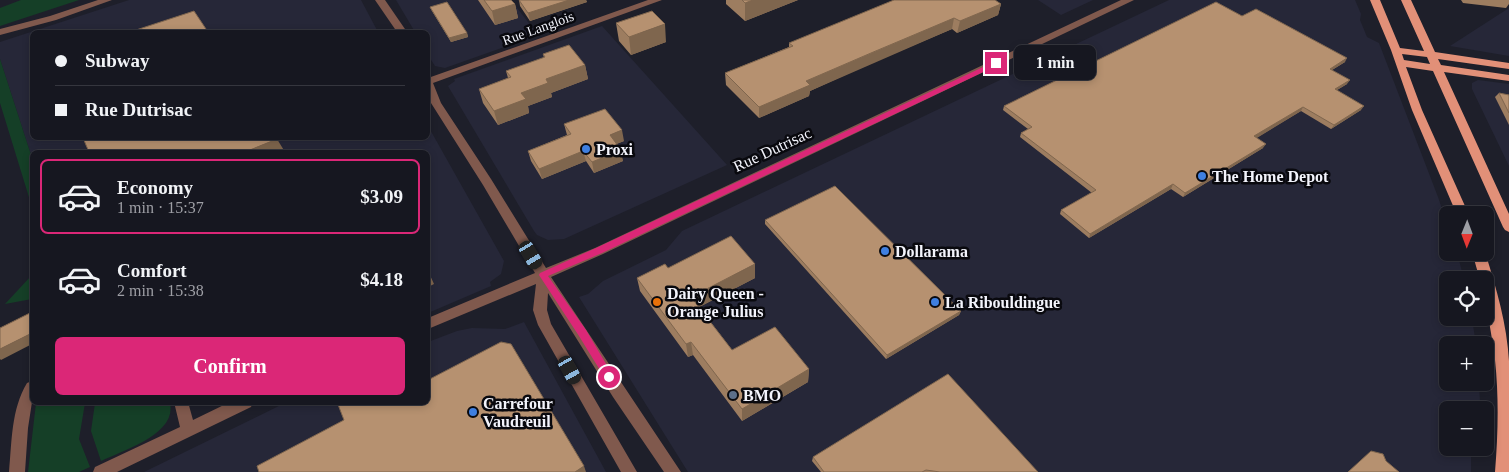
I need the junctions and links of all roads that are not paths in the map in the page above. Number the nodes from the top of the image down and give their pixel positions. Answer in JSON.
{"nodes":[{"id":1,"x":107,"y":0,"type":"edge"},
{"id":2,"x":380,"y":0,"type":"edge"},
{"id":3,"x":657,"y":0,"type":"edge"},
{"id":4,"x":1129,"y":0,"type":"edge"},
{"id":5,"x":1375,"y":0,"type":"edge"},
{"id":6,"x":1406,"y":0,"type":"edge"},
{"id":7,"x":632,"y":4,"type":"edge"},
{"id":8,"x":53,"y":18,"type":"junction"},
{"id":9,"x":401,"y":30,"type":"edge"},
{"id":10,"x":0,"y":32,"type":"edge"},
{"id":11,"x":0,"y":40,"type":"edge"},
{"id":12,"x":1396,"y":50,"type":"junction"},
{"id":13,"x":1432,"y":55,"type":"junction"},
{"id":14,"x":1400,"y":63,"type":"junction"},
{"id":15,"x":1509,"y":66,"type":"edge"},
{"id":16,"x":1437,"y":68,"type":"junction"},
{"id":17,"x":1509,"y":78,"type":"edge"},
{"id":18,"x":430,"y":81,"type":"edge"},
{"id":19,"x":430,"y":87,"type":"edge"},
{"id":20,"x":1459,"y":206,"type":"edge"},
{"id":21,"x":1509,"y":227,"type":"edge"},
{"id":22,"x":1481,"y":261,"type":"edge"},
{"id":23,"x":543,"y":275,"type":"junction"},
{"id":24,"x":430,"y":323,"type":"edge"},
{"id":25,"x":30,"y":391,"type":"edge"},
{"id":26,"x":182,"y":405,"type":"edge"},
{"id":27,"x":240,"y":405,"type":"edge"},
{"id":28,"x":188,"y":429,"type":"junction"},
{"id":29,"x":17,"y":472,"type":"edge"},
{"id":30,"x":101,"y":472,"type":"edge"},
{"id":31,"x":629,"y":472,"type":"edge"},
{"id":32,"x":673,"y":472,"type":"edge"},
{"id":33,"x":1502,"y":472,"type":"edge"}],
"edges":[{"from":1,"to":8,"type":"street"},
{"from":2,"to":9,"type":"street"},
{"from":3,"to":7,"type":"street","name":"Rue Langlois"},
{"from":4,"to":23,"type":"street","name":"Rue Dutrisac"},
{"from":5,"to":12,"type":"main road"},
{"from":6,"to":13,"type":"main road"},
{"from":7,"to":18,"type":"street","name":"Rue Langlois"},
{"from":8,"to":10,"type":"street"},
{"from":8,"to":11,"type":"street"},
{"from":12,"to":13,"type":"main road"},
{"from":12,"to":14,"type":"main road"},
{"from":13,"to":15,"type":"main road"},
{"from":13,"to":16,"type":"main road"},
{"from":14,"to":16,"type":"main road"},
{"from":14,"to":20,"type":"main road"},
{"from":16,"to":17,"type":"main road"},
{"from":16,"to":21,"type":"main road"},
{"from":19,"to":23,"type":"street"},
{"from":22,"to":33,"type":"main road"},
{"from":23,"to":24,"type":"street","name":"Rue Dutrisac"},
{"from":23,"to":31,"type":"street"},
{"from":23,"to":32,"type":"street"},
{"from":25,"to":29,"type":"street"},
{"from":26,"to":28,"type":"street"},
{"from":27,"to":28,"type":"street"},
{"from":28,"to":30,"type":"street"}]}
